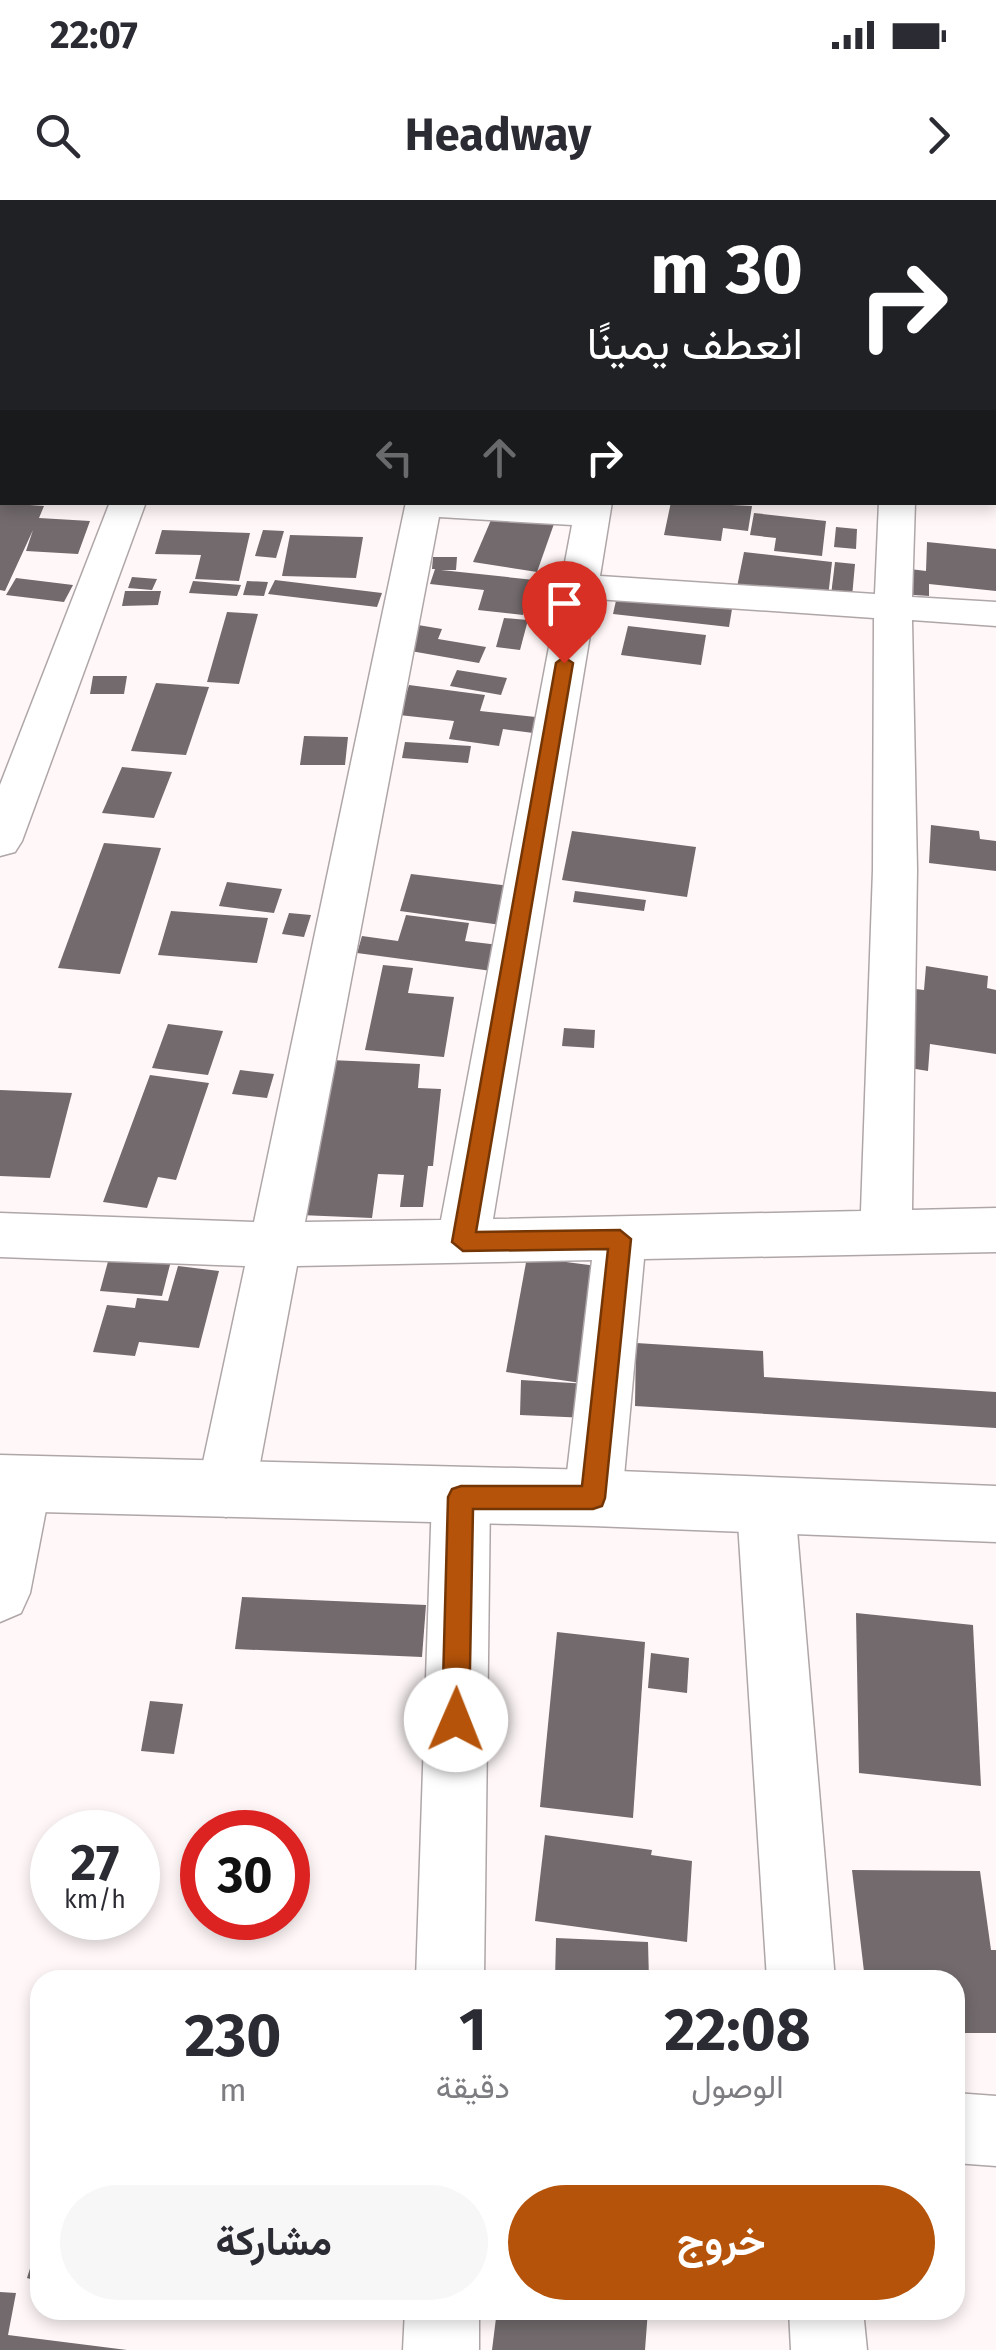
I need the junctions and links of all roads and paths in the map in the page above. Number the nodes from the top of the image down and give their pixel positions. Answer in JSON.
{"nodes":[{"id":1,"x":127,"y":505,"type":"edge"},
{"id":2,"x":424,"y":505,"type":"edge"},
{"id":3,"x":458,"y":505,"type":"edge"},
{"id":4,"x":898,"y":505,"type":"edge"},
{"id":5,"x":593,"y":509,"type":"edge"},
{"id":6,"x":578,"y":586,"type":"junction"},
{"id":7,"x":893,"y":608,"type":"junction"},
{"id":8,"x":996,"y":614,"type":"edge"},
{"id":9,"x":0,"y":841,"type":"edge"},
{"id":10,"x":996,"y":1230,"type":"edge"},
{"id":11,"x":886,"y":1232,"type":"junction"},
{"id":12,"x":0,"y":1235,"type":"edge"},
{"id":13,"x":620,"y":1239,"type":"junction"},
{"id":14,"x":463,"y":1242,"type":"junction"},
{"id":15,"x":273,"y":1245,"type":"junction"},
{"id":16,"x":11,"y":1484,"type":"edge"},
{"id":17,"x":226,"y":1490,"type":"junction"},
{"id":18,"x":461,"y":1497,"type":"junction"},
{"id":19,"x":593,"y":1498,"type":"junction"},
{"id":20,"x":766,"y":1506,"type":"junction"},
{"id":21,"x":996,"y":1514,"type":"edge"},
{"id":22,"x":0,"y":1593,"type":"edge"},
{"id":23,"x":450,"y":1970,"type":"edge"},
{"id":24,"x":801,"y":1970,"type":"edge"},
{"id":25,"x":965,"y":2128,"type":"edge"},
{"id":26,"x":996,"y":2130,"type":"edge"},
{"id":27,"x":442,"y":2320,"type":"edge"},
{"id":28,"x":827,"y":2320,"type":"edge"},
{"id":29,"x":441,"y":2350,"type":"edge"},
{"id":30,"x":829,"y":2350,"type":"edge"}],
"edges":[{"from":1,"to":9,"type":"street"},
{"from":2,"to":15,"type":"street"},
{"from":3,"to":5,"type":"street"},
{"from":4,"to":7,"type":"street"},
{"from":5,"to":6,"type":"street"},
{"from":6,"to":7,"type":"street"},
{"from":6,"to":14,"type":"street"},
{"from":7,"to":8,"type":"street"},
{"from":7,"to":11,"type":"street"},
{"from":10,"to":11,"type":"street"},
{"from":11,"to":13,"type":"street"},
{"from":12,"to":15,"type":"street"},
{"from":13,"to":14,"type":"street"},
{"from":13,"to":19,"type":"street"},
{"from":14,"to":15,"type":"street"},
{"from":15,"to":17,"type":"street"},
{"from":16,"to":17,"type":"main road"},
{"from":16,"to":22,"type":"street"},
{"from":17,"to":18,"type":"main road"},
{"from":18,"to":19,"type":"main road"},
{"from":18,"to":23,"type":"street"},
{"from":19,"to":20,"type":"main road"},
{"from":20,"to":21,"type":"main road"},
{"from":20,"to":24,"type":"street"},
{"from":25,"to":26,"type":"street"},
{"from":27,"to":29,"type":"street"},
{"from":28,"to":30,"type":"street"}]}
